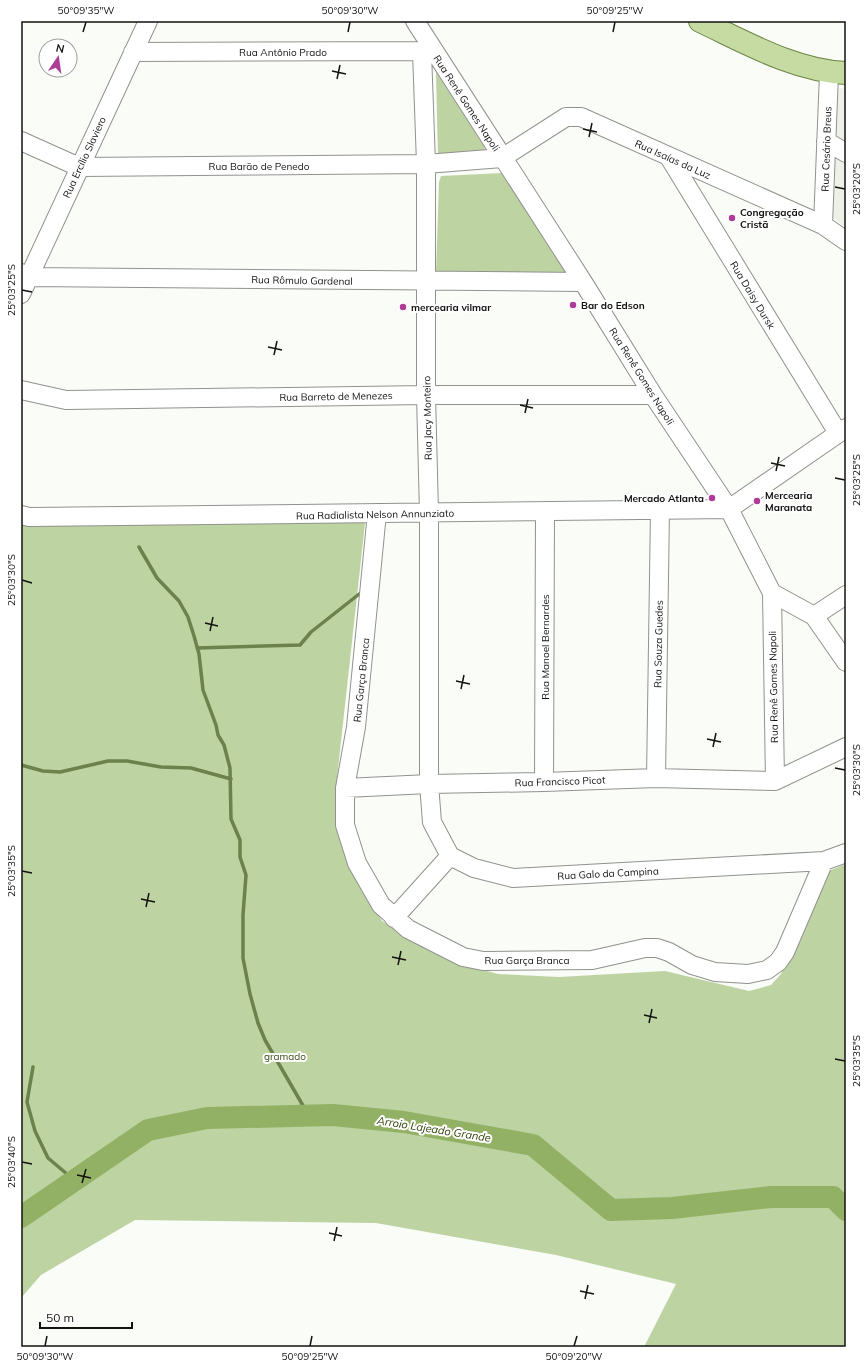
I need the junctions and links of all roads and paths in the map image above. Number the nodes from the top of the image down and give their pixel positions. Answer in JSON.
{"nodes":[{"id":1,"x":148,"y":21,"type":"edge"},
{"id":2,"x":415,"y":21,"type":"edge"},
{"id":3,"x":700,"y":21,"type":"edge"},
{"id":4,"x":428,"y":51,"type":"junction"},
{"id":5,"x":133,"y":52,"type":"junction"},
{"id":6,"x":838,"y":73,"type":"edge"},
{"id":7,"x":21,"y":141,"type":"edge"},
{"id":8,"x":826,"y":141,"type":"junction"},
{"id":9,"x":846,"y":153,"type":"edge"},
{"id":10,"x":668,"y":157,"type":"junction"},
{"id":11,"x":502,"y":158,"type":"junction"},
{"id":12,"x":426,"y":164,"type":"junction"},
{"id":13,"x":79,"y":167,"type":"junction"},
{"id":14,"x":823,"y":225,"type":"junction"},
{"id":15,"x":846,"y":241,"type":"edge"},
{"id":16,"x":25,"y":275,"type":"edge"},
{"id":17,"x":425,"y":281,"type":"junction"},
{"id":18,"x":583,"y":282,"type":"junction"},
{"id":19,"x":21,"y":294,"type":"edge"},
{"id":20,"x":21,"y":390,"type":"edge"},
{"id":21,"x":426,"y":395,"type":"junction"},
{"id":22,"x":653,"y":395,"type":"junction"},
{"id":23,"x":842,"y":431,"type":"edge"},
{"id":24,"x":729,"y":509,"type":"junction"},
{"id":25,"x":660,"y":510,"type":"junction"},
{"id":26,"x":545,"y":511,"type":"junction"},
{"id":27,"x":377,"y":513,"type":"junction"},
{"id":28,"x":429,"y":513,"type":"junction"},
{"id":29,"x":21,"y":515,"type":"edge"},
{"id":30,"x":772,"y":593,"type":"junction"},
{"id":31,"x":846,"y":595,"type":"edge"},
{"id":32,"x":814,"y":616,"type":"junction"},
{"id":33,"x":846,"y":662,"type":"edge"},
{"id":34,"x":846,"y":747,"type":"edge"},
{"id":35,"x":656,"y":778,"type":"junction"},
{"id":36,"x":775,"y":781,"type":"junction"},
{"id":37,"x":544,"y":782,"type":"junction"},
{"id":38,"x":429,"y":784,"type":"junction"},
{"id":39,"x":345,"y":788,"type":"junction"},
{"id":40,"x":846,"y":853,"type":"edge"},
{"id":41,"x":450,"y":856,"type":"junction"},
{"id":42,"x":824,"y":861,"type":"junction"},
{"id":43,"x":394,"y":918,"type":"junction"}],
"edges":[{"from":1,"to":5,"type":"street","name":"Rua Ercílio Slaviero"},
{"from":2,"to":4,"type":"street","name":"Rua Renê Gomes Napoli"},
{"from":3,"to":6,"type":"main road"},
{"from":4,"to":5,"type":"street","name":"Rua Antônio Prado"},
{"from":4,"to":11,"type":"street","name":"Rua Renê Gomes Napoli"},
{"from":4,"to":12,"type":"street","name":"Rua Jacy Monteiro"},
{"from":5,"to":13,"type":"street","name":"Rua Ercílio Slaviero"},
{"from":6,"to":8,"type":"street","name":"Rua Cesário Breus"},
{"from":7,"to":13,"type":"street","name":"Rua Barão de Penedo"},
{"from":8,"to":9,"type":"street"},
{"from":8,"to":14,"type":"street","name":"Rua Cesário Breus"},
{"from":10,"to":11,"type":"street","name":"Rua Isaías da Luz"},
{"from":10,"to":14,"type":"street","name":"Rua Isaías da Luz"},
{"from":10,"to":23,"type":"street","name":"Rua Daisy Dursk"},
{"from":11,"to":12,"type":"street","name":"Rua Barão de Penedo"},
{"from":11,"to":18,"type":"street","name":"Rua Renê Gomes Napoli"},
{"from":12,"to":13,"type":"street","name":"Rua Barão de Penedo"},
{"from":12,"to":17,"type":"street","name":"Rua Jacy Monteiro"},
{"from":13,"to":16,"type":"street","name":"Rua Ercílio Slaviero"},
{"from":14,"to":15,"type":"street","name":"Rua Isaías da Luz"},
{"from":16,"to":17,"type":"street","name":"Rua Rômulo Gardenal"},
{"from":16,"to":19,"type":"street","name":"Rua Ercílio Slaviero"},
{"from":17,"to":18,"type":"street","name":"Rua Rômulo Gardenal"},
{"from":17,"to":21,"type":"street","name":"Rua Jacy Monteiro"},
{"from":18,"to":22,"type":"street","name":"Rua Renê Gomes Napoli"},
{"from":20,"to":21,"type":"street","name":"Rua Barreto de Menezes"},
{"from":21,"to":22,"type":"street","name":"Rua Barreto de Menezes"},
{"from":21,"to":28,"type":"street","name":"Rua Jacy Monteiro"},
{"from":22,"to":24,"type":"street","name":"Rua Renê Gomes Napoli"},
{"from":23,"to":24,"type":"street"},
{"from":24,"to":25,"type":"street","name":"Rua Radialista Nelson Annunziato"},
{"from":24,"to":30,"type":"street","name":"Rua Renê Gomes Napoli"},
{"from":25,"to":26,"type":"street","name":"Rua Radialista Nelson Annunziato"},
{"from":25,"to":35,"type":"street","name":"Rua Souza Guedes"},
{"from":26,"to":28,"type":"street","name":"Rua Radialista Nelson Annunziato"},
{"from":26,"to":37,"type":"street","name":"Rua Manoel Bernardes"},
{"from":27,"to":28,"type":"street","name":"Rua Radialista Nelson Annunziato"},
{"from":27,"to":29,"type":"street","name":"Rua Radialista Nelson Annunziato"},
{"from":27,"to":39,"type":"street","name":"Rua Garça Branca"},
{"from":28,"to":38,"type":"street","name":"Rua Jacy Monteiro"},
{"from":30,"to":32,"type":"street"},
{"from":30,"to":36,"type":"street","name":"Rua Renê Gomes Napoli"},
{"from":31,"to":32,"type":"street"},
{"from":32,"to":33,"type":"street"},
{"from":34,"to":36,"type":"street"},
{"from":35,"to":36,"type":"street","name":"Rua Francisco Picot"},
{"from":35,"to":37,"type":"street","name":"Rua Francisco Picot"},
{"from":37,"to":38,"type":"street","name":"Rua Francisco Picot"},
{"from":38,"to":39,"type":"street","name":"Rua Francisco Picot"},
{"from":38,"to":41,"type":"street"},
{"from":39,"to":43,"type":"street","name":"Rua Garça Branca"},
{"from":40,"to":42,"type":"street","name":"Rua Galo da Campina"},
{"from":41,"to":42,"type":"street","name":"Rua Galo da Campina"},
{"from":41,"to":43,"type":"street"},
{"from":42,"to":43,"type":"street","name":"Rua Garça Branca"}]}
